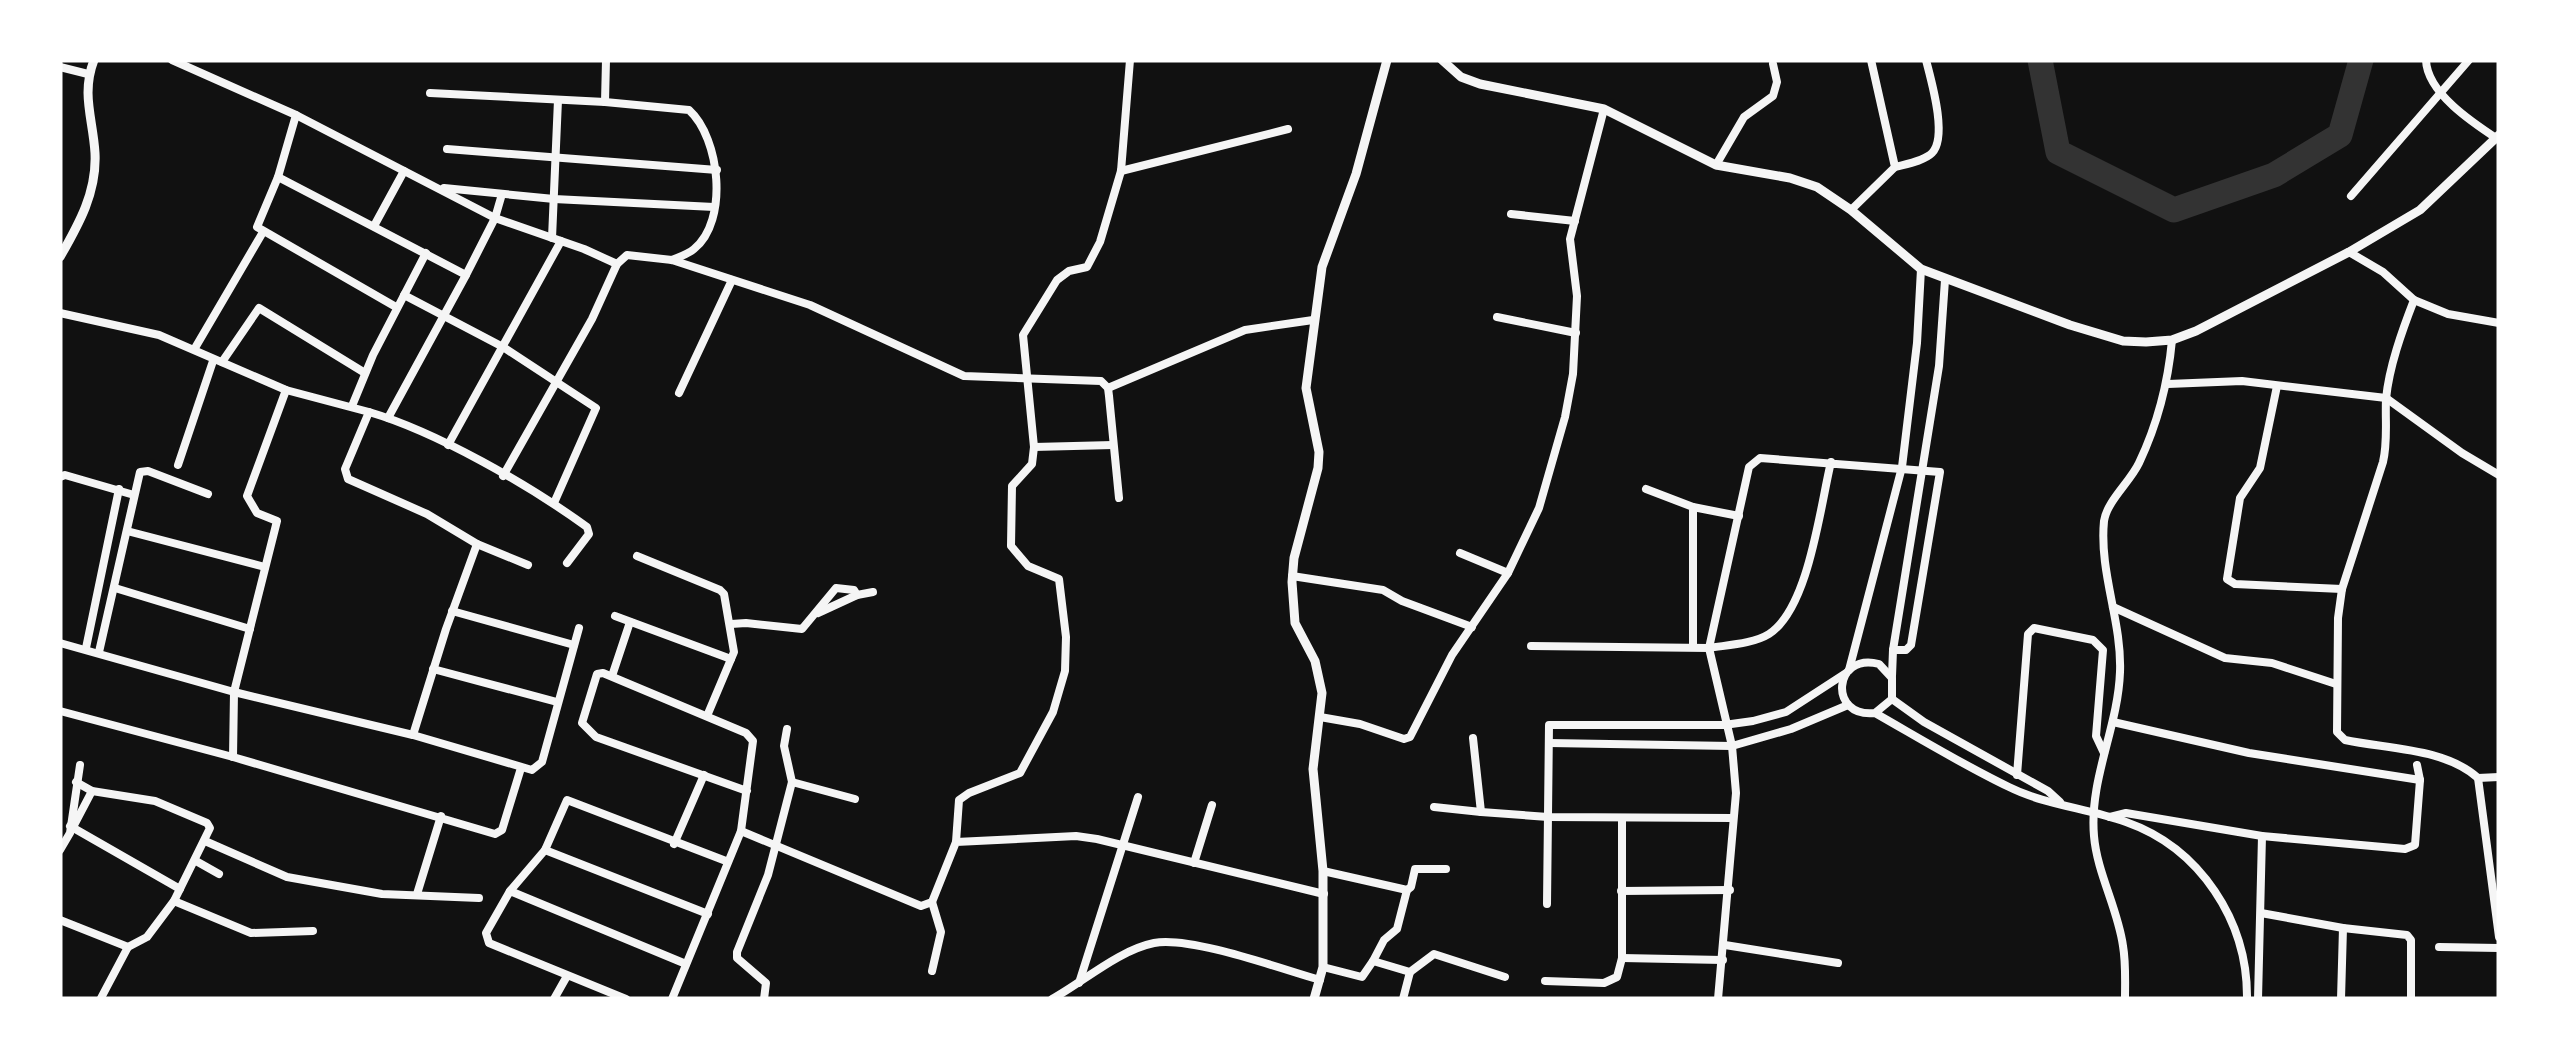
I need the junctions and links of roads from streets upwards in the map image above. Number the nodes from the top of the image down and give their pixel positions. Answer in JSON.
{"nodes":[{"id":1,"x":94,"y":60,"type":"edge"},
{"id":2,"x":172,"y":60,"type":"edge"},
{"id":3,"x":606,"y":60,"type":"edge"},
{"id":4,"x":1130,"y":60,"type":"edge"},
{"id":5,"x":1386,"y":60,"type":"edge"},
{"id":6,"x":1442,"y":60,"type":"edge"},
{"id":7,"x":1872,"y":60,"type":"edge"},
{"id":8,"x":1926,"y":60,"type":"edge"},
{"id":9,"x":2426,"y":60,"type":"edge"},
{"id":10,"x":2469,"y":60,"type":"edge"},
{"id":11,"x":1774,"y":64,"type":"dead end"},
{"id":12,"x":60,"y":67,"type":"edge"},
{"id":13,"x":88,"y":74,"type":"junction"},
{"id":14,"x":430,"y":93,"type":"dead end"},
{"id":15,"x":2442,"y":94,"type":"junction"},
{"id":16,"x":558,"y":100,"type":"junction"},
{"id":17,"x":605,"y":102,"type":"junction"},
{"id":18,"x":1604,"y":109,"type":"junction"},
{"id":19,"x":296,"y":115,"type":"junction"},
{"id":20,"x":1288,"y":129,"type":"dead end"},
{"id":21,"x":2498,"y":138,"type":"edge"},
{"id":22,"x":448,"y":150,"type":"dead end"},
{"id":23,"x":556,"y":157,"type":"junction"},
{"id":24,"x":1716,"y":165,"type":"junction"},
{"id":25,"x":1895,"y":167,"type":"junction"},
{"id":26,"x":717,"y":170,"type":"junction"},
{"id":27,"x":404,"y":171,"type":"junction"},
{"id":28,"x":1122,"y":171,"type":"junction"},
{"id":29,"x":278,"y":177,"type":"junction"},
{"id":30,"x":438,"y":188,"type":"junction"},
{"id":31,"x":502,"y":194,"type":"junction"},
{"id":32,"x":2351,"y":196,"type":"dead end"},
{"id":33,"x":554,"y":199,"type":"junction"},
{"id":34,"x":714,"y":206,"type":"junction"},
{"id":35,"x":1852,"y":210,"type":"junction"},
{"id":36,"x":1510,"y":214,"type":"dead end"},
{"id":37,"x":495,"y":218,"type":"junction"},
{"id":38,"x":1576,"y":221,"type":"junction"},
{"id":39,"x":374,"y":226,"type":"junction"},
{"id":40,"x":263,"y":232,"type":"junction"},
{"id":41,"x":556,"y":240,"type":"junction"},
{"id":42,"x":426,"y":252,"type":"junction"},
{"id":43,"x":2348,"y":252,"type":"junction"},
{"id":44,"x":60,"y":256,"type":"edge"},
{"id":45,"x":672,"y":260,"type":"junction"},
{"id":46,"x":617,"y":264,"type":"junction"},
{"id":47,"x":1921,"y":268,"type":"junction"},
{"id":48,"x":466,"y":275,"type":"junction"},
{"id":49,"x":732,"y":280,"type":"junction"},
{"id":50,"x":1945,"y":280,"type":"junction"},
{"id":51,"x":404,"y":295,"type":"junction"},
{"id":52,"x":2414,"y":300,"type":"junction"},
{"id":53,"x":396,"y":307,"type":"junction"},
{"id":54,"x":60,"y":314,"type":"edge"},
{"id":55,"x":444,"y":317,"type":"junction"},
{"id":56,"x":1496,"y":317,"type":"dead end"},
{"id":57,"x":1313,"y":320,"type":"junction"},
{"id":58,"x":2499,"y":322,"type":"edge"},
{"id":59,"x":1576,"y":333,"type":"junction"},
{"id":60,"x":2172,"y":340,"type":"junction"},
{"id":61,"x":503,"y":347,"type":"junction"},
{"id":62,"x":194,"y":348,"type":"junction"},
{"id":63,"x":218,"y":361,"type":"junction"},
{"id":64,"x":365,"y":374,"type":"junction"},
{"id":65,"x":1026,"y":378,"type":"junction"},
{"id":66,"x":555,"y":380,"type":"junction"},
{"id":67,"x":2168,"y":384,"type":"junction"},
{"id":68,"x":2278,"y":386,"type":"junction"},
{"id":69,"x":1108,"y":388,"type":"junction"},
{"id":70,"x":286,"y":390,"type":"junction"},
{"id":71,"x":679,"y":393,"type":"dead end"},
{"id":72,"x":2386,"y":398,"type":"junction"},
{"id":73,"x":352,"y":406,"type":"junction"},
{"id":74,"x":368,"y":412,"type":"junction"},
{"id":75,"x":388,"y":418,"type":"junction"},
{"id":76,"x":448,"y":446,"type":"junction"},
{"id":77,"x":1034,"y":446,"type":"junction"},
{"id":78,"x":1114,"y":446,"type":"junction"},
{"id":79,"x":1831,"y":462,"type":"junction"},
{"id":80,"x":178,"y":465,"type":"dead end"},
{"id":81,"x":1902,"y":467,"type":"junction"},
{"id":82,"x":1922,"y":468,"type":"junction"},
{"id":83,"x":504,"y":476,"type":"junction"},
{"id":84,"x":2499,"y":476,"type":"edge"},
{"id":85,"x":60,"y":477,"type":"edge"},
{"id":86,"x":119,"y":489,"type":"junction"},
{"id":87,"x":1646,"y":489,"type":"dead end"},
{"id":88,"x":208,"y":494,"type":"dead end"},
{"id":89,"x":134,"y":495,"type":"junction"},
{"id":90,"x":1119,"y":498,"type":"dead end"},
{"id":91,"x":554,"y":503,"type":"junction"},
{"id":92,"x":1692,"y":507,"type":"junction"},
{"id":93,"x":1739,"y":516,"type":"junction"},
{"id":94,"x":127,"y":532,"type":"junction"},
{"id":95,"x":477,"y":544,"type":"junction"},
{"id":96,"x":1460,"y":553,"type":"dead end"},
{"id":97,"x":637,"y":556,"type":"dead end"},
{"id":98,"x":567,"y":563,"type":"dead end"},
{"id":99,"x":528,"y":565,"type":"dead end"},
{"id":100,"x":265,"y":567,"type":"junction"},
{"id":101,"x":1508,"y":573,"type":"junction"},
{"id":102,"x":1292,"y":576,"type":"junction"},
{"id":103,"x":115,"y":588,"type":"junction"},
{"id":104,"x":2342,"y":589,"type":"junction"},
{"id":105,"x":874,"y":592,"type":"dead end"},
{"id":106,"x":857,"y":596,"type":"junction"},
{"id":107,"x":2113,"y":607,"type":"junction"},
{"id":108,"x":452,"y":611,"type":"junction"},
{"id":109,"x":814,"y":615,"type":"junction"},
{"id":110,"x":616,"y":616,"type":"dead end"},
{"id":111,"x":630,"y":622,"type":"junction"},
{"id":112,"x":738,"y":624,"type":"junction"},
{"id":113,"x":1472,"y":627,"type":"junction"},
{"id":114,"x":579,"y":628,"type":"dead end"},
{"id":115,"x":250,"y":629,"type":"junction"},
{"id":116,"x":60,"y":643,"type":"edge"},
{"id":117,"x":574,"y":646,"type":"junction"},
{"id":118,"x":1531,"y":646,"type":"dead end"},
{"id":119,"x":86,"y":648,"type":"junction"},
{"id":120,"x":1693,"y":648,"type":"junction"},
{"id":121,"x":1708,"y":648,"type":"junction"},
{"id":122,"x":1892,"y":650,"type":"junction"},
{"id":123,"x":99,"y":652,"type":"junction"},
{"id":124,"x":731,"y":660,"type":"junction"},
{"id":125,"x":433,"y":669,"type":"junction"},
{"id":126,"x":1848,"y":672,"type":"junction"},
{"id":127,"x":612,"y":676,"type":"junction"},
{"id":128,"x":1892,"y":678,"type":"junction"},
{"id":129,"x":2336,"y":684,"type":"junction"},
{"id":130,"x":234,"y":692,"type":"junction"},
{"id":131,"x":1892,"y":699,"type":"junction"},
{"id":132,"x":557,"y":702,"type":"junction"},
{"id":133,"x":1848,"y":705,"type":"junction"},
{"id":134,"x":60,"y":712,"type":"edge"},
{"id":135,"x":1786,"y":712,"type":"junction"},
{"id":136,"x":1875,"y":713,"type":"junction"},
{"id":137,"x":707,"y":716,"type":"junction"},
{"id":138,"x":1320,"y":716,"type":"junction"},
{"id":139,"x":1924,"y":722,"type":"junction"},
{"id":140,"x":2113,"y":722,"type":"junction"},
{"id":141,"x":1724,"y":724,"type":"junction"},
{"id":142,"x":787,"y":729,"type":"dead end"},
{"id":143,"x":1791,"y":729,"type":"junction"},
{"id":144,"x":413,"y":735,"type":"junction"},
{"id":145,"x":1916,"y":736,"type":"junction"},
{"id":146,"x":1473,"y":738,"type":"dead end"},
{"id":147,"x":1548,"y":743,"type":"junction"},
{"id":148,"x":1732,"y":746,"type":"junction"},
{"id":149,"x":2104,"y":753,"type":"junction"},
{"id":150,"x":233,"y":756,"type":"junction"},
{"id":151,"x":80,"y":765,"type":"dead end"},
{"id":152,"x":2417,"y":765,"type":"dead end"},
{"id":153,"x":522,"y":768,"type":"junction"},
{"id":154,"x":704,"y":775,"type":"junction"},
{"id":155,"x":2017,"y":775,"type":"junction"},
{"id":156,"x":2499,"y":777,"type":"edge"},
{"id":157,"x":2478,"y":778,"type":"junction"},
{"id":158,"x":2420,"y":780,"type":"junction"},
{"id":159,"x":76,"y":782,"type":"junction"},
{"id":160,"x":792,"y":782,"type":"junction"},
{"id":161,"x":92,"y":791,"type":"junction"},
{"id":162,"x":747,"y":791,"type":"junction"},
{"id":163,"x":1138,"y":797,"type":"dead end"},
{"id":164,"x":856,"y":798,"type":"dead end"},
{"id":165,"x":2060,"y":802,"type":"junction"},
{"id":166,"x":1212,"y":805,"type":"dead end"},
{"id":167,"x":1434,"y":808,"type":"dead end"},
{"id":168,"x":1481,"y":812,"type":"junction"},
{"id":169,"x":2093,"y":813,"type":"junction"},
{"id":170,"x":441,"y":816,"type":"junction"},
{"id":171,"x":1548,"y":816,"type":"junction"},
{"id":172,"x":2109,"y":817,"type":"junction"},
{"id":173,"x":1622,"y":818,"type":"junction"},
{"id":174,"x":1732,"y":818,"type":"junction"},
{"id":175,"x":71,"y":829,"type":"junction"},
{"id":176,"x":741,"y":831,"type":"junction"},
{"id":177,"x":2262,"y":836,"type":"junction"},
{"id":178,"x":205,"y":841,"type":"junction"},
{"id":179,"x":956,"y":842,"type":"junction"},
{"id":180,"x":674,"y":844,"type":"junction"},
{"id":181,"x":773,"y":845,"type":"junction"},
{"id":182,"x":1124,"y":845,"type":"junction"},
{"id":183,"x":60,"y":850,"type":"edge"},
{"id":184,"x":545,"y":850,"type":"junction"},
{"id":185,"x":196,"y":861,"type":"junction"},
{"id":186,"x":726,"y":861,"type":"junction"},
{"id":187,"x":1194,"y":863,"type":"junction"},
{"id":188,"x":1446,"y":870,"type":"dead end"},
{"id":189,"x":1323,"y":871,"type":"junction"},
{"id":190,"x":218,"y":874,"type":"dead end"},
{"id":191,"x":180,"y":889,"type":"junction"},
{"id":192,"x":1407,"y":890,"type":"junction"},
{"id":193,"x":1730,"y":890,"type":"junction"},
{"id":194,"x":510,"y":891,"type":"junction"},
{"id":195,"x":1622,"y":891,"type":"junction"},
{"id":196,"x":417,"y":894,"type":"junction"},
{"id":197,"x":1324,"y":894,"type":"junction"},
{"id":198,"x":479,"y":898,"type":"dead end"},
{"id":199,"x":174,"y":902,"type":"junction"},
{"id":200,"x":932,"y":902,"type":"junction"},
{"id":201,"x":1547,"y":904,"type":"dead end"},
{"id":202,"x":2262,"y":913,"type":"junction"},
{"id":203,"x":708,"y":914,"type":"junction"},
{"id":204,"x":60,"y":920,"type":"edge"},
{"id":205,"x":2343,"y":928,"type":"junction"},
{"id":206,"x":313,"y":931,"type":"dead end"},
{"id":207,"x":2499,"y":938,"type":"edge"},
{"id":208,"x":1724,"y":945,"type":"junction"},
{"id":209,"x":128,"y":947,"type":"junction"},
{"id":210,"x":2439,"y":947,"type":"dead end"},
{"id":211,"x":2499,"y":948,"type":"edge"},
{"id":212,"x":1622,"y":958,"type":"junction"},
{"id":213,"x":1723,"y":960,"type":"junction"},
{"id":214,"x":1373,"y":961,"type":"junction"},
{"id":215,"x":1838,"y":963,"type":"dead end"},
{"id":216,"x":686,"y":964,"type":"junction"},
{"id":217,"x":1323,"y":966,"type":"junction"},
{"id":218,"x":932,"y":971,"type":"dead end"},
{"id":219,"x":1410,"y":972,"type":"junction"},
{"id":220,"x":568,"y":976,"type":"junction"},
{"id":221,"x":1505,"y":977,"type":"dead end"},
{"id":222,"x":1320,"y":980,"type":"junction"},
{"id":223,"x":2258,"y":980,"type":"junction"},
{"id":224,"x":2247,"y":981,"type":"junction"},
{"id":225,"x":1545,"y":982,"type":"dead end"},
{"id":226,"x":1079,"y":984,"type":"junction"},
{"id":227,"x":100,"y":998,"type":"edge"},
{"id":228,"x":554,"y":999,"type":"edge"},
{"id":229,"x":626,"y":999,"type":"edge"},
{"id":230,"x":672,"y":999,"type":"edge"},
{"id":231,"x":764,"y":999,"type":"edge"},
{"id":232,"x":1052,"y":999,"type":"edge"},
{"id":233,"x":1314,"y":999,"type":"edge"},
{"id":234,"x":1404,"y":999,"type":"edge"},
{"id":235,"x":1718,"y":999,"type":"edge"},
{"id":236,"x":2126,"y":999,"type":"edge"},
{"id":237,"x":2246,"y":999,"type":"edge"},
{"id":238,"x":2258,"y":999,"type":"edge"},
{"id":239,"x":2341,"y":999,"type":"edge"},
{"id":240,"x":2411,"y":999,"type":"edge"}],
"edges":[{"from":1,"to":13,"type":"street"},
{"from":2,"to":19,"type":"street"},
{"from":3,"to":17,"type":"street"},
{"from":4,"to":28,"type":"street"},
{"from":5,"to":57,"type":"street"},
{"from":6,"to":18,"type":"street"},
{"from":7,"to":25,"type":"street"},
{"from":8,"to":25,"type":"street"},
{"from":9,"to":15,"type":"street"},
{"from":10,"to":15,"type":"street"},
{"from":11,"to":24,"type":"street"},
{"from":12,"to":13,"type":"street"},
{"from":13,"to":44,"type":"street"},
{"from":14,"to":16,"type":"street"},
{"from":15,"to":21,"type":"street"},
{"from":15,"to":32,"type":"street"},
{"from":16,"to":17,"type":"street"},
{"from":16,"to":23,"type":"street"},
{"from":17,"to":26,"type":"street"},
{"from":18,"to":24,"type":"street"},
{"from":18,"to":38,"type":"street"},
{"from":19,"to":27,"type":"street"},
{"from":19,"to":29,"type":"street"},
{"from":20,"to":28,"type":"street"},
{"from":21,"to":43,"type":"street"},
{"from":22,"to":23,"type":"street"},
{"from":23,"to":26,"type":"street"},
{"from":23,"to":33,"type":"street"},
{"from":24,"to":35,"type":"street"},
{"from":25,"to":35,"type":"street"},
{"from":26,"to":34,"type":"street"},
{"from":27,"to":30,"type":"street"},
{"from":27,"to":39,"type":"street"},
{"from":28,"to":65,"type":"street"},
{"from":29,"to":39,"type":"street"},
{"from":29,"to":40,"type":"street"},
{"from":30,"to":31,"type":"street"},
{"from":30,"to":37,"type":"street"},
{"from":31,"to":33,"type":"street"},
{"from":31,"to":37,"type":"street"},
{"from":33,"to":34,"type":"street"},
{"from":33,"to":41,"type":"street"},
{"from":34,"to":45,"type":"street"},
{"from":35,"to":47,"type":"street"},
{"from":36,"to":38,"type":"street"},
{"from":37,"to":41,"type":"street"},
{"from":37,"to":48,"type":"street"},
{"from":38,"to":59,"type":"street"},
{"from":39,"to":42,"type":"street"},
{"from":40,"to":53,"type":"street"},
{"from":40,"to":62,"type":"street"},
{"from":41,"to":46,"type":"street"},
{"from":41,"to":61,"type":"street"},
{"from":42,"to":48,"type":"street"},
{"from":42,"to":51,"type":"street"},
{"from":43,"to":52,"type":"street"},
{"from":43,"to":60,"type":"street"},
{"from":45,"to":46,"type":"street"},
{"from":45,"to":49,"type":"street"},
{"from":46,"to":66,"type":"street"},
{"from":47,"to":50,"type":"street"},
{"from":47,"to":81,"type":"street"},
{"from":48,"to":55,"type":"street"},
{"from":49,"to":65,"type":"street"},
{"from":49,"to":71,"type":"street"},
{"from":50,"to":60,"type":"street"},
{"from":50,"to":82,"type":"street"},
{"from":51,"to":53,"type":"street"},
{"from":51,"to":55,"type":"street"},
{"from":52,"to":58,"type":"street"},
{"from":52,"to":72,"type":"street"},
{"from":53,"to":64,"type":"street"},
{"from":54,"to":62,"type":"street"},
{"from":55,"to":61,"type":"street"},
{"from":55,"to":75,"type":"street"},
{"from":56,"to":59,"type":"street"},
{"from":57,"to":69,"type":"street"},
{"from":57,"to":102,"type":"street"},
{"from":59,"to":101,"type":"street"},
{"from":60,"to":67,"type":"street"},
{"from":61,"to":66,"type":"street"},
{"from":61,"to":76,"type":"street"},
{"from":62,"to":63,"type":"street"},
{"from":63,"to":64,"type":"street"},
{"from":63,"to":70,"type":"street"},
{"from":63,"to":80,"type":"street"},
{"from":64,"to":73,"type":"street"},
{"from":65,"to":69,"type":"street"},
{"from":65,"to":77,"type":"street"},
{"from":66,"to":83,"type":"street"},
{"from":66,"to":91,"type":"street"},
{"from":67,"to":68,"type":"street"},
{"from":67,"to":107,"type":"street"},
{"from":68,"to":72,"type":"street"},
{"from":68,"to":104,"type":"street"},
{"from":69,"to":78,"type":"street"},
{"from":70,"to":73,"type":"street"},
{"from":70,"to":100,"type":"street"},
{"from":72,"to":84,"type":"street"},
{"from":72,"to":104,"type":"street"},
{"from":73,"to":74,"type":"street"},
{"from":74,"to":75,"type":"street"},
{"from":74,"to":95,"type":"street"},
{"from":75,"to":76,"type":"street"},
{"from":76,"to":83,"type":"street"},
{"from":77,"to":78,"type":"street"},
{"from":77,"to":179,"type":"street"},
{"from":78,"to":90,"type":"street"},
{"from":79,"to":81,"type":"street"},
{"from":79,"to":93,"type":"street"},
{"from":79,"to":121,"type":"street"},
{"from":81,"to":82,"type":"street"},
{"from":81,"to":126,"type":"street"},
{"from":82,"to":122,"type":"street"},
{"from":82,"to":122,"type":"street"},
{"from":83,"to":91,"type":"street"},
{"from":85,"to":86,"type":"street"},
{"from":86,"to":89,"type":"street"},
{"from":86,"to":119,"type":"street"},
{"from":87,"to":92,"type":"street"},
{"from":88,"to":89,"type":"street"},
{"from":89,"to":94,"type":"street"},
{"from":91,"to":98,"type":"street"},
{"from":92,"to":93,"type":"street"},
{"from":92,"to":120,"type":"street"},
{"from":93,"to":121,"type":"street"},
{"from":94,"to":100,"type":"street"},
{"from":94,"to":103,"type":"street"},
{"from":95,"to":99,"type":"street"},
{"from":95,"to":108,"type":"street"},
{"from":96,"to":101,"type":"street"},
{"from":97,"to":112,"type":"street"},
{"from":100,"to":115,"type":"street"},
{"from":101,"to":113,"type":"street"},
{"from":102,"to":113,"type":"street"},
{"from":102,"to":138,"type":"street"},
{"from":103,"to":115,"type":"street"},
{"from":103,"to":123,"type":"street"},
{"from":104,"to":129,"type":"street"},
{"from":105,"to":106,"type":"street"},
{"from":106,"to":109,"type":"street"},
{"from":106,"to":109,"type":"street"},
{"from":107,"to":129,"type":"street"},
{"from":107,"to":140,"type":"street"},
{"from":108,"to":117,"type":"street"},
{"from":108,"to":125,"type":"street"},
{"from":109,"to":112,"type":"street"},
{"from":110,"to":111,"type":"street"},
{"from":111,"to":124,"type":"street"},
{"from":111,"to":127,"type":"street"},
{"from":112,"to":124,"type":"street"},
{"from":113,"to":138,"type":"street"},
{"from":114,"to":117,"type":"street"},
{"from":115,"to":130,"type":"street"},
{"from":116,"to":119,"type":"street"},
{"from":117,"to":132,"type":"street"},
{"from":118,"to":120,"type":"street"},
{"from":119,"to":123,"type":"street"},
{"from":120,"to":121,"type":"street"},
{"from":121,"to":141,"type":"street"},
{"from":122,"to":128,"type":"street"},
{"from":123,"to":130,"type":"street"},
{"from":124,"to":137,"type":"street"},
{"from":125,"to":132,"type":"street"},
{"from":125,"to":144,"type":"street"},
{"from":126,"to":128,"type":"street"},
{"from":126,"to":133,"type":"street"},
{"from":126,"to":135,"type":"street"},
{"from":127,"to":137,"type":"street"},
{"from":127,"to":154,"type":"street"},
{"from":128,"to":131,"type":"street"},
{"from":129,"to":157,"type":"street"},
{"from":130,"to":144,"type":"street"},
{"from":130,"to":150,"type":"street"},
{"from":131,"to":136,"type":"street"},
{"from":131,"to":139,"type":"street"},
{"from":132,"to":153,"type":"street"},
{"from":133,"to":136,"type":"street"},
{"from":133,"to":143,"type":"street"},
{"from":134,"to":150,"type":"street"},
{"from":135,"to":141,"type":"street"},
{"from":135,"to":143,"type":"street"},
{"from":136,"to":145,"type":"street"},
{"from":137,"to":162,"type":"street"},
{"from":138,"to":189,"type":"street"},
{"from":139,"to":145,"type":"street"},
{"from":139,"to":155,"type":"street"},
{"from":140,"to":149,"type":"street"},
{"from":140,"to":158,"type":"street"},
{"from":141,"to":147,"type":"street"},
{"from":141,"to":148,"type":"street"},
{"from":142,"to":160,"type":"street"},
{"from":143,"to":148,"type":"street"},
{"from":144,"to":153,"type":"street"},
{"from":145,"to":165,"type":"street"},
{"from":146,"to":168,"type":"street"},
{"from":147,"to":148,"type":"street"},
{"from":147,"to":171,"type":"street"},
{"from":148,"to":174,"type":"street"},
{"from":149,"to":155,"type":"street"},
{"from":149,"to":169,"type":"street"},
{"from":150,"to":170,"type":"street"},
{"from":151,"to":159,"type":"street"},
{"from":152,"to":158,"type":"street"},
{"from":153,"to":170,"type":"street"},
{"from":154,"to":162,"type":"street"},
{"from":154,"to":180,"type":"street"},
{"from":155,"to":165,"type":"street"},
{"from":156,"to":157,"type":"street"},
{"from":157,"to":207,"type":"street"},
{"from":158,"to":177,"type":"street"},
{"from":159,"to":161,"type":"street"},
{"from":159,"to":175,"type":"street"},
{"from":160,"to":164,"type":"street"},
{"from":160,"to":181,"type":"street"},
{"from":161,"to":175,"type":"street"},
{"from":161,"to":178,"type":"street"},
{"from":162,"to":176,"type":"street"},
{"from":163,"to":182,"type":"street"},
{"from":165,"to":169,"type":"street"},
{"from":166,"to":187,"type":"street"},
{"from":167,"to":168,"type":"street"},
{"from":168,"to":171,"type":"street"},
{"from":169,"to":172,"type":"street"},
{"from":169,"to":236,"type":"street"},
{"from":170,"to":196,"type":"street"},
{"from":171,"to":173,"type":"street"},
{"from":171,"to":201,"type":"street"},
{"from":172,"to":177,"type":"street"},
{"from":172,"to":224,"type":"street"},
{"from":173,"to":174,"type":"street"},
{"from":173,"to":195,"type":"street"},
{"from":174,"to":193,"type":"street"},
{"from":175,"to":183,"type":"street"},
{"from":175,"to":191,"type":"street"},
{"from":176,"to":181,"type":"street"},
{"from":176,"to":186,"type":"street"},
{"from":177,"to":202,"type":"street"},
{"from":178,"to":185,"type":"street"},
{"from":178,"to":196,"type":"street"},
{"from":179,"to":182,"type":"street"},
{"from":179,"to":200,"type":"street"},
{"from":180,"to":184,"type":"street"},
{"from":180,"to":186,"type":"street"},
{"from":181,"to":200,"type":"street"},
{"from":181,"to":231,"type":"street"},
{"from":182,"to":187,"type":"street"},
{"from":182,"to":226,"type":"street"},
{"from":184,"to":194,"type":"street"},
{"from":184,"to":203,"type":"street"},
{"from":185,"to":190,"type":"street"},
{"from":185,"to":191,"type":"street"},
{"from":186,"to":203,"type":"street"},
{"from":187,"to":197,"type":"street"},
{"from":188,"to":192,"type":"street"},
{"from":189,"to":192,"type":"street"},
{"from":189,"to":197,"type":"street"},
{"from":191,"to":199,"type":"street"},
{"from":192,"to":214,"type":"street"},
{"from":193,"to":195,"type":"street"},
{"from":193,"to":208,"type":"street"},
{"from":194,"to":216,"type":"street"},
{"from":194,"to":220,"type":"street"},
{"from":195,"to":212,"type":"street"},
{"from":196,"to":198,"type":"street"},
{"from":197,"to":217,"type":"street"},
{"from":199,"to":206,"type":"street"},
{"from":199,"to":209,"type":"street"},
{"from":200,"to":218,"type":"street"},
{"from":202,"to":205,"type":"street"},
{"from":202,"to":223,"type":"street"},
{"from":203,"to":216,"type":"street"},
{"from":204,"to":209,"type":"street"},
{"from":205,"to":239,"type":"street"},
{"from":205,"to":240,"type":"street"},
{"from":208,"to":213,"type":"street"},
{"from":208,"to":215,"type":"street"},
{"from":209,"to":227,"type":"street"},
{"from":210,"to":211,"type":"street"},
{"from":212,"to":213,"type":"street"},
{"from":212,"to":225,"type":"street"},
{"from":213,"to":235,"type":"street"},
{"from":214,"to":217,"type":"street"},
{"from":214,"to":219,"type":"street"},
{"from":216,"to":230,"type":"street"},
{"from":217,"to":222,"type":"street"},
{"from":219,"to":221,"type":"street"},
{"from":219,"to":234,"type":"street"},
{"from":220,"to":228,"type":"street"},
{"from":220,"to":229,"type":"street"},
{"from":222,"to":226,"type":"street"},
{"from":222,"to":233,"type":"street"},
{"from":223,"to":224,"type":"street"},
{"from":223,"to":238,"type":"street"},
{"from":224,"to":237,"type":"street"},
{"from":226,"to":232,"type":"street"}]}
